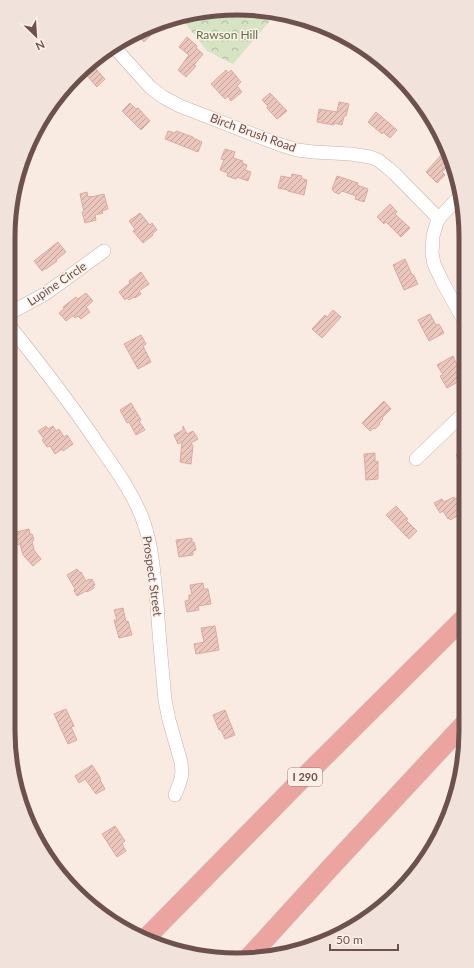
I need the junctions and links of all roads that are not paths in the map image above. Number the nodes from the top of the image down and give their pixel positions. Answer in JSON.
{"nodes":[{"id":1,"x":117,"y":50,"type":"edge"},
{"id":2,"x":456,"y":200,"type":"edge"},
{"id":3,"x":439,"y":219,"type":"junction"},
{"id":4,"x":104,"y":251,"type":"dead end"},
{"id":5,"x":15,"y":310,"type":"edge"},
{"id":6,"x":459,"y":312,"type":"edge"},
{"id":7,"x":15,"y":333,"type":"edge"},
{"id":8,"x":459,"y":418,"type":"edge"},
{"id":9,"x":416,"y":459,"type":"dead end"},
{"id":10,"x":459,"y":623,"type":"edge"},
{"id":11,"x":459,"y":730,"type":"edge"},
{"id":12,"x":175,"y":795,"type":"dead end"},
{"id":13,"x":149,"y":935,"type":"edge"},
{"id":14,"x":254,"y":953,"type":"edge"}],
"edges":[{"from":1,"to":3,"type":"street","name":"Birch Brush Road"},
{"from":2,"to":3,"type":"street"},
{"from":3,"to":6,"type":"street"},
{"from":4,"to":5,"type":"street","name":"Lupine Circle"},
{"from":7,"to":12,"type":"street","name":"Prospect Street"},
{"from":8,"to":9,"type":"street"},
{"from":10,"to":13,"type":"highway","number":"I 290"},
{"from":11,"to":14,"type":"highway"}]}
